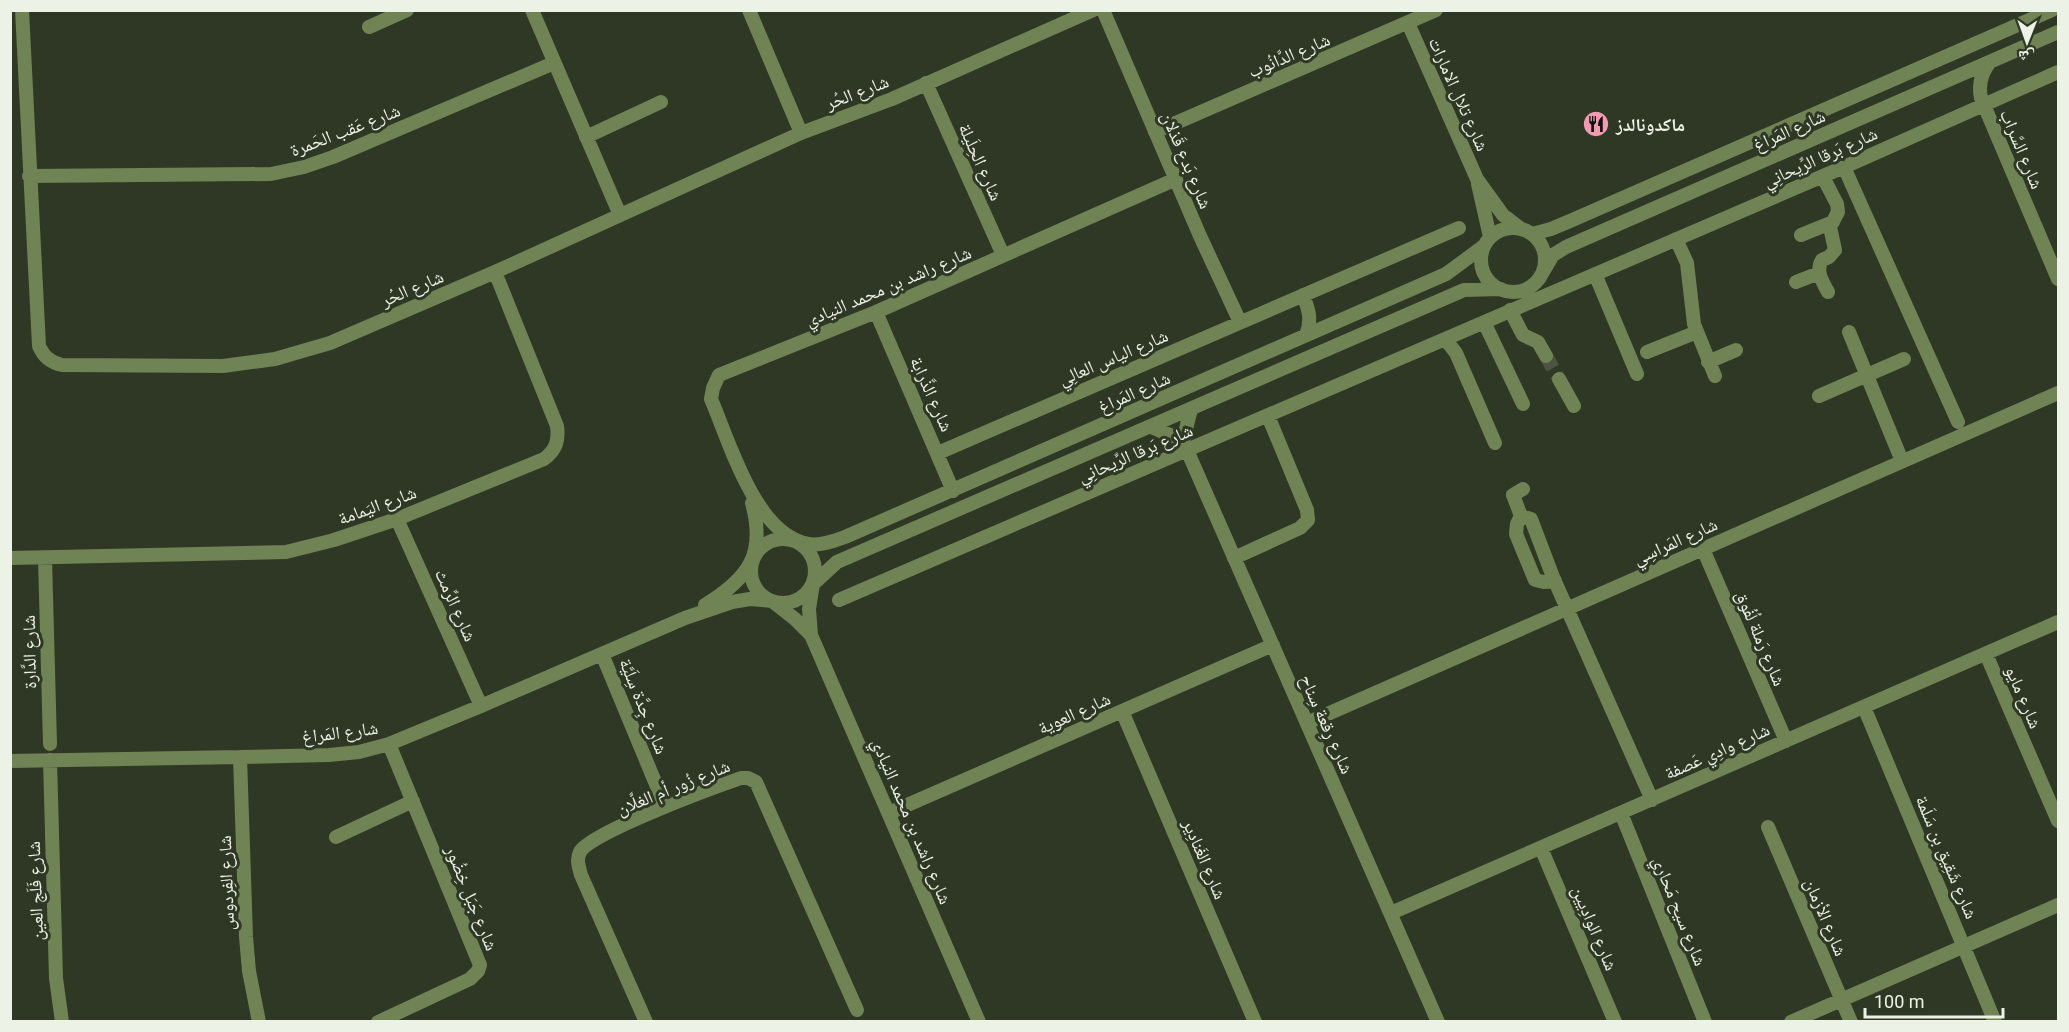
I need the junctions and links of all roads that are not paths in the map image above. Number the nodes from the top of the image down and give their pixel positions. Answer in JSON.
{"nodes":[{"id":1,"x":22,"y":10,"type":"edge"},
{"id":2,"x":407,"y":10,"type":"edge"},
{"id":3,"x":532,"y":10,"type":"edge"},
{"id":4,"x":749,"y":10,"type":"edge"},
{"id":5,"x":1093,"y":10,"type":"edge"},
{"id":6,"x":1103,"y":10,"type":"edge"},
{"id":7,"x":1436,"y":10,"type":"edge"},
{"id":8,"x":2023,"y":10,"type":"edge"},
{"id":9,"x":2052,"y":10,"type":"edge"},
{"id":10,"x":1408,"y":23,"type":"junction"},
{"id":11,"x":369,"y":27,"type":"dead end"},
{"id":12,"x":2009,"y":29,"type":"junction"},
{"id":13,"x":2058,"y":32,"type":"edge"},
{"id":14,"x":1990,"y":62,"type":"junction"},
{"id":15,"x":554,"y":63,"type":"junction"},
{"id":16,"x":2058,"y":72,"type":"edge"},
{"id":17,"x":1946,"y":81,"type":"junction"},
{"id":18,"x":926,"y":83,"type":"junction"},
{"id":19,"x":1982,"y":101,"type":"junction"},
{"id":20,"x":661,"y":102,"type":"dead end"},
{"id":21,"x":1155,"y":132,"type":"junction"},
{"id":22,"x":801,"y":134,"type":"junction"},
{"id":23,"x":586,"y":137,"type":"junction"},
{"id":24,"x":1844,"y":167,"type":"junction"},
{"id":25,"x":29,"y":176,"type":"junction"},
{"id":26,"x":1823,"y":177,"type":"junction"},
{"id":27,"x":1176,"y":179,"type":"junction"},
{"id":28,"x":1477,"y":179,"type":"junction"},
{"id":29,"x":620,"y":215,"type":"junction"},
{"id":30,"x":1833,"y":222,"type":"junction"},
{"id":31,"x":1459,"y":228,"type":"dead end"},
{"id":32,"x":1526,"y":231,"type":"junction"},
{"id":33,"x":1801,"y":235,"type":"dead end"},
{"id":34,"x":1676,"y":239,"type":"junction"},
{"id":35,"x":1487,"y":241,"type":"junction"},
{"id":36,"x":1003,"y":255,"type":"junction"},
{"id":37,"x":495,"y":272,"type":"junction"},
{"id":38,"x":1543,"y":272,"type":"junction"},
{"id":39,"x":1819,"y":273,"type":"junction"},
{"id":40,"x":1594,"y":274,"type":"junction"},
{"id":41,"x":2058,"y":279,"type":"edge"},
{"id":42,"x":1796,"y":282,"type":"dead end"},
{"id":43,"x":1501,"y":290,"type":"junction"},
{"id":44,"x":1828,"y":292,"type":"dead end"},
{"id":45,"x":1306,"y":302,"type":"junction"},
{"id":46,"x":1510,"y":310,"type":"junction"},
{"id":47,"x":876,"y":312,"type":"junction"},
{"id":48,"x":1240,"y":322,"type":"junction"},
{"id":49,"x":1335,"y":322,"type":"junction"},
{"id":50,"x":1484,"y":322,"type":"junction"},
{"id":51,"x":1697,"y":332,"type":"junction"},
{"id":52,"x":1849,"y":332,"type":"dead end"},
{"id":53,"x":1306,"y":335,"type":"junction"},
{"id":54,"x":1445,"y":339,"type":"junction"},
{"id":55,"x":1736,"y":350,"type":"dead end"},
{"id":56,"x":1647,"y":352,"type":"dead end"},
{"id":57,"x":1546,"y":356,"type":"tunnel mouth"},
{"id":58,"x":1904,"y":359,"type":"dead end"},
{"id":59,"x":1708,"y":362,"type":"junction"},
{"id":60,"x":1637,"y":374,"type":"dead end"},
{"id":61,"x":1867,"y":375,"type":"junction"},
{"id":62,"x":1715,"y":376,"type":"dead end"},
{"id":63,"x":1559,"y":379,"type":"tunnel mouth"},
{"id":64,"x":2058,"y":393,"type":"edge"},
{"id":65,"x":1819,"y":396,"type":"dead end"},
{"id":66,"x":1523,"y":404,"type":"dead end"},
{"id":67,"x":1574,"y":406,"type":"dead end"},
{"id":68,"x":1191,"y":409,"type":"junction"},
{"id":69,"x":1268,"y":416,"type":"junction"},
{"id":70,"x":1958,"y":422,"type":"dead end"},
{"id":71,"x":1152,"y":427,"type":"junction"},
{"id":72,"x":1495,"y":443,"type":"dead end"},
{"id":73,"x":1185,"y":446,"type":"junction"},
{"id":74,"x":938,"y":453,"type":"junction"},
{"id":75,"x":1902,"y":461,"type":"junction"},
{"id":76,"x":747,"y":483,"type":"junction"},
{"id":77,"x":1522,"y":489,"type":"dead end"},
{"id":78,"x":953,"y":491,"type":"junction"},
{"id":79,"x":1521,"y":516,"type":"junction"},
{"id":80,"x":397,"y":519,"type":"junction"},
{"id":81,"x":790,"y":539,"type":"junction"},
{"id":82,"x":1703,"y":549,"type":"junction"},
{"id":83,"x":754,"y":557,"type":"junction"},
{"id":84,"x":10,"y":558,"type":"edge"},
{"id":85,"x":45,"y":558,"type":"junction"},
{"id":86,"x":1234,"y":558,"type":"junction"},
{"id":87,"x":1555,"y":581,"type":"junction"},
{"id":88,"x":813,"y":584,"type":"junction"},
{"id":89,"x":838,"y":600,"type":"dead end"},
{"id":90,"x":772,"y":601,"type":"junction"},
{"id":91,"x":1568,"y":608,"type":"junction"},
{"id":92,"x":684,"y":618,"type":"junction"},
{"id":93,"x":2058,"y":622,"type":"edge"},
{"id":94,"x":811,"y":635,"type":"junction"},
{"id":95,"x":1273,"y":645,"type":"junction"},
{"id":96,"x":602,"y":654,"type":"junction"},
{"id":97,"x":1986,"y":654,"type":"junction"},
{"id":98,"x":481,"y":706,"type":"junction"},
{"id":99,"x":1864,"y":708,"type":"junction"},
{"id":100,"x":1122,"y":711,"type":"junction"},
{"id":101,"x":1307,"y":723,"type":"junction"},
{"id":102,"x":1786,"y":741,"type":"junction"},
{"id":103,"x":50,"y":744,"type":"dead end"},
{"id":104,"x":389,"y":744,"type":"junction"},
{"id":105,"x":240,"y":757,"type":"junction"},
{"id":106,"x":50,"y":760,"type":"junction"},
{"id":107,"x":10,"y":761,"type":"edge"},
{"id":108,"x":1652,"y":800,"type":"junction"},
{"id":109,"x":413,"y":801,"type":"junction"},
{"id":110,"x":665,"y":806,"type":"junction"},
{"id":111,"x":889,"y":813,"type":"junction"},
{"id":112,"x":1621,"y":813,"type":"junction"},
{"id":113,"x":2058,"y":821,"type":"edge"},
{"id":114,"x":1768,"y":827,"type":"dead end"},
{"id":115,"x":336,"y":837,"type":"dead end"},
{"id":116,"x":1541,"y":848,"type":"junction"},
{"id":117,"x":2058,"y":905,"type":"edge"},
{"id":118,"x":1391,"y":913,"type":"junction"},
{"id":119,"x":1965,"y":946,"type":"junction"},
{"id":120,"x":1842,"y":1000,"type":"junction"},
{"id":121,"x":257,"y":1007,"type":"junction"},
{"id":122,"x":857,"y":1010,"type":"dead end"},
{"id":123,"x":62,"y":1022,"type":"edge"},
{"id":124,"x":259,"y":1022,"type":"edge"},
{"id":125,"x":266,"y":1022,"type":"edge"},
{"id":126,"x":378,"y":1022,"type":"edge"},
{"id":127,"x":646,"y":1022,"type":"edge"},
{"id":128,"x":979,"y":1022,"type":"edge"},
{"id":129,"x":1255,"y":1022,"type":"edge"},
{"id":130,"x":1438,"y":1022,"type":"edge"},
{"id":131,"x":1615,"y":1022,"type":"edge"},
{"id":132,"x":1705,"y":1022,"type":"edge"},
{"id":133,"x":1791,"y":1022,"type":"edge"},
{"id":134,"x":1851,"y":1022,"type":"edge"},
{"id":135,"x":1995,"y":1022,"type":"edge"}],
"edges":[{"from":1,"to":25,"type":"street","name":"شارع الحُر"},
{"from":2,"to":11,"type":"street"},
{"from":3,"to":15,"type":"street"},
{"from":4,"to":22,"type":"street"},
{"from":5,"to":18,"type":"street","name":"شارع الحُر"},
{"from":6,"to":21,"type":"street","name":"شارع بَدع قَذلان"},
{"from":7,"to":10,"type":"street","name":"شارع الدَّانُوب"},
{"from":8,"to":12,"type":"street"},
{"from":9,"to":12,"type":"street","name":"شارع المَراغ"},
{"from":10,"to":21,"type":"street","name":"شارع الدَّانُوب"},
{"from":10,"to":28,"type":"street","name":"شارع تلال الامارات"},
{"from":12,"to":32,"type":"street","name":"شارع المَراغ"},
{"from":13,"to":14,"type":"street","name":"شارع المَراغ"},
{"from":14,"to":17,"type":"street","name":"شارع المَراغ"},
{"from":14,"to":19,"type":"street","name":"شارع السَّراب"},
{"from":15,"to":23,"type":"street"},
{"from":15,"to":25,"type":"street","name":"شارع عَقب الحَمرة"},
{"from":16,"to":19,"type":"street","name":"شارع بَرقا الرِّيحانِي"},
{"from":17,"to":19,"type":"street","name":"شارع السَّراب"},
{"from":17,"to":38,"type":"street","name":"شارع المَراغ"},
{"from":18,"to":22,"type":"street","name":"شارع الحُر"},
{"from":18,"to":36,"type":"street","name":"شارع الحِلَيلة"},
{"from":19,"to":24,"type":"street","name":"شارع بَرقا الرِّيحانِي"},
{"from":19,"to":41,"type":"street","name":"شارع السَّراب"},
{"from":20,"to":23,"type":"street"},
{"from":21,"to":27,"type":"street","name":"شارع بَدع قَذلان"},
{"from":22,"to":29,"type":"street","name":"شارع الحُر"},
{"from":23,"to":29,"type":"street"},
{"from":24,"to":26,"type":"street","name":"شارع بَرقا الرِّيحانِي"},
{"from":24,"to":70,"type":"street"},
{"from":25,"to":37,"type":"street","name":"شارع الحُر"},
{"from":26,"to":30,"type":"street"},
{"from":26,"to":34,"type":"street","name":"شارع بَرقا الرِّيحانِي"},
{"from":27,"to":36,"type":"street","name":"شارع راشد بن محمد النيادي"},
{"from":27,"to":48,"type":"street","name":"شارع بَدع قَذلان"},
{"from":28,"to":32,"type":"street","name":"شارع تلال الامارات"},
{"from":28,"to":35,"type":"street","name":"شارع تلال الامارات"},
{"from":29,"to":37,"type":"street","name":"شارع الحُر"},
{"from":30,"to":33,"type":"street"},
{"from":30,"to":39,"type":"street"},
{"from":31,"to":45,"type":"street","name":"شارع الياس العالِي"},
{"from":32,"to":35,"type":"street"},
{"from":32,"to":38,"type":"street"},
{"from":34,"to":40,"type":"street","name":"شارع بَرقا الرِّيحانِي"},
{"from":34,"to":51,"type":"street"},
{"from":35,"to":43,"type":"street"},
{"from":35,"to":49,"type":"street","name":"شارع المَراغ"},
{"from":36,"to":47,"type":"street","name":"شارع راشد بن محمد النيادي"},
{"from":37,"to":80,"type":"street","name":"شارع اليَمامة"},
{"from":38,"to":43,"type":"street"},
{"from":39,"to":42,"type":"street"},
{"from":39,"to":44,"type":"street"},
{"from":40,"to":46,"type":"street","name":"شارع بَرقا الرِّيحانِي"},
{"from":40,"to":60,"type":"street"},
{"from":43,"to":68,"type":"street"},
{"from":45,"to":48,"type":"street","name":"شارع الياس العالِي"},
{"from":45,"to":49,"type":"street"},
{"from":45,"to":53,"type":"street"},
{"from":46,"to":50,"type":"street","name":"شارع بَرقا الرِّيحانِي"},
{"from":46,"to":57,"type":"street"},
{"from":47,"to":74,"type":"street","name":"شارع الذَّرابة"},
{"from":47,"to":76,"type":"street","name":"شارع راشد بن محمد النيادي"},
{"from":48,"to":74,"type":"street","name":"شارع الياس العالِي"},
{"from":49,"to":53,"type":"street","name":"شارع المَراغ"},
{"from":50,"to":54,"type":"street","name":"شارع بَرقا الرِّيحانِي"},
{"from":50,"to":66,"type":"street"},
{"from":51,"to":56,"type":"street"},
{"from":51,"to":59,"type":"street"},
{"from":52,"to":61,"type":"street"},
{"from":53,"to":78,"type":"street","name":"شارع المَراغ"},
{"from":54,"to":69,"type":"street","name":"شارع بَرقا الرِّيحانِي"},
{"from":54,"to":72,"type":"street"},
{"from":55,"to":59,"type":"street"},
{"from":58,"to":61,"type":"street"},
{"from":59,"to":62,"type":"street"},
{"from":61,"to":65,"type":"street"},
{"from":61,"to":75,"type":"street"},
{"from":63,"to":67,"type":"street"},
{"from":64,"to":75,"type":"street","name":"شارع المَراسِي"},
{"from":68,"to":71,"type":"street"},
{"from":68,"to":73,"type":"street"},
{"from":69,"to":73,"type":"street","name":"شارع بَرقا الرِّيحانِي"},
{"from":69,"to":86,"type":"street"},
{"from":71,"to":73,"type":"street"},
{"from":71,"to":88,"type":"street"},
{"from":73,"to":86,"type":"street","name":"شارع رِقعة سِناح"},
{"from":73,"to":89,"type":"street","name":"شارع بَرقا الرِّيحانِي"},
{"from":74,"to":78,"type":"street","name":"شارع الذَّرابة"},
{"from":75,"to":82,"type":"street","name":"شارع المَراسِي"},
{"from":76,"to":81,"type":"street","name":"شارع راشد بن محمد النيادي"},
{"from":76,"to":83,"type":"street","name":"شارع راشد بن محمد النيادي"},
{"from":77,"to":79,"type":"street"},
{"from":78,"to":81,"type":"street","name":"شارع المَراغ"},
{"from":79,"to":87,"type":"street"},
{"from":79,"to":87,"type":"street"},
{"from":80,"to":85,"type":"street","name":"شارع اليَمامة"},
{"from":80,"to":98,"type":"street","name":"شارع الرِّمث"},
{"from":81,"to":83,"type":"street"},
{"from":81,"to":88,"type":"street"},
{"from":82,"to":91,"type":"street","name":"شارع المَراسِي"},
{"from":82,"to":102,"type":"street","name":"شارع رَملة لُفُوق"},
{"from":83,"to":90,"type":"street"},
{"from":83,"to":92,"type":"street","name":"شارع المَراغ"},
{"from":84,"to":85,"type":"street","name":"شارع اليَمامة"},
{"from":85,"to":103,"type":"street","name":"شارع الدَّارة"},
{"from":86,"to":95,"type":"street","name":"شارع رِقعة سِناح"},
{"from":87,"to":91,"type":"street"},
{"from":88,"to":90,"type":"street"},
{"from":88,"to":94,"type":"street","name":"شارع راشد بن محمد النيادي"},
{"from":90,"to":92,"type":"street","name":"شارع المَراغ"},
{"from":90,"to":94,"type":"street","name":"شارع راشد بن محمد النيادي"},
{"from":91,"to":101,"type":"street","name":"شارع المَراسِي"},
{"from":91,"to":108,"type":"street"},
{"from":92,"to":96,"type":"street","name":"شارع المَراغ"},
{"from":93,"to":97,"type":"street","name":"شارع وادِي عَصفة"},
{"from":94,"to":111,"type":"street","name":"شارع راشد بن محمد النيادي"},
{"from":95,"to":100,"type":"street","name":"شارع العوية"},
{"from":95,"to":101,"type":"street","name":"شارع رِقعة سِناح"},
{"from":96,"to":98,"type":"street","name":"شارع المَراغ"},
{"from":96,"to":110,"type":"street","name":"شارع جِدَّة سِلَيَّة"},
{"from":97,"to":99,"type":"street","name":"شارع وادِي عَصفة"},
{"from":97,"to":113,"type":"street","name":"شارع مايو"},
{"from":98,"to":104,"type":"street","name":"شارع المَراغ"},
{"from":99,"to":102,"type":"street","name":"شارع وادِي عَصفة"},
{"from":99,"to":119,"type":"street","name":"شارع شَقِيق بن سَلَمة"},
{"from":100,"to":111,"type":"street","name":"شارع العوية"},
{"from":100,"to":129,"type":"street","name":"شارع الغَنادِير"},
{"from":101,"to":118,"type":"street","name":"شارع رِقعة سِناح"},
{"from":102,"to":108,"type":"street","name":"شارع وادِي عَصفة"},
{"from":104,"to":105,"type":"street","name":"شارع المَراغ"},
{"from":104,"to":109,"type":"street","name":"شارع جَبَل خِضُور"},
{"from":105,"to":106,"type":"street","name":"شارع المَراغ"},
{"from":105,"to":121,"type":"street","name":"شارع الفِردوس"},
{"from":106,"to":107,"type":"street","name":"شارع المَراغ"},
{"from":106,"to":123,"type":"street","name":"شارع فَلَج العين"},
{"from":108,"to":112,"type":"street","name":"شارع وادِي عَصفة"},
{"from":109,"to":115,"type":"street"},
{"from":109,"to":126,"type":"street","name":"شارع جَبَل خِضُور"},
{"from":110,"to":122,"type":"street","name":"شارع زُور أم الغلَّان"},
{"from":110,"to":127,"type":"street","name":"شارع زُور أم الغلَّان"},
{"from":111,"to":128,"type":"street","name":"شارع راشد بن محمد النيادي"},
{"from":112,"to":116,"type":"street","name":"شارع وادِي عَصفة"},
{"from":112,"to":132,"type":"street","name":"شارع سيح مَحاري"},
{"from":114,"to":120,"type":"street","name":"شارع الأزمان"},
{"from":116,"to":118,"type":"street","name":"شارع وادِي عَصفة"},
{"from":116,"to":131,"type":"street","name":"شارع الوادِيين"},
{"from":117,"to":119,"type":"street"},
{"from":118,"to":130,"type":"street","name":"شارع رِقعة سِناح"},
{"from":119,"to":120,"type":"street"},
{"from":119,"to":135,"type":"street","name":"شارع شَقِيق بن سَلَمة"},
{"from":120,"to":133,"type":"street"},
{"from":120,"to":134,"type":"street","name":"شارع الأزمان"},
{"from":121,"to":124,"type":"street","name":"شارع الفِردوس"},
{"from":121,"to":125,"type":"street","name":"شارع الفِردوس"}]}
